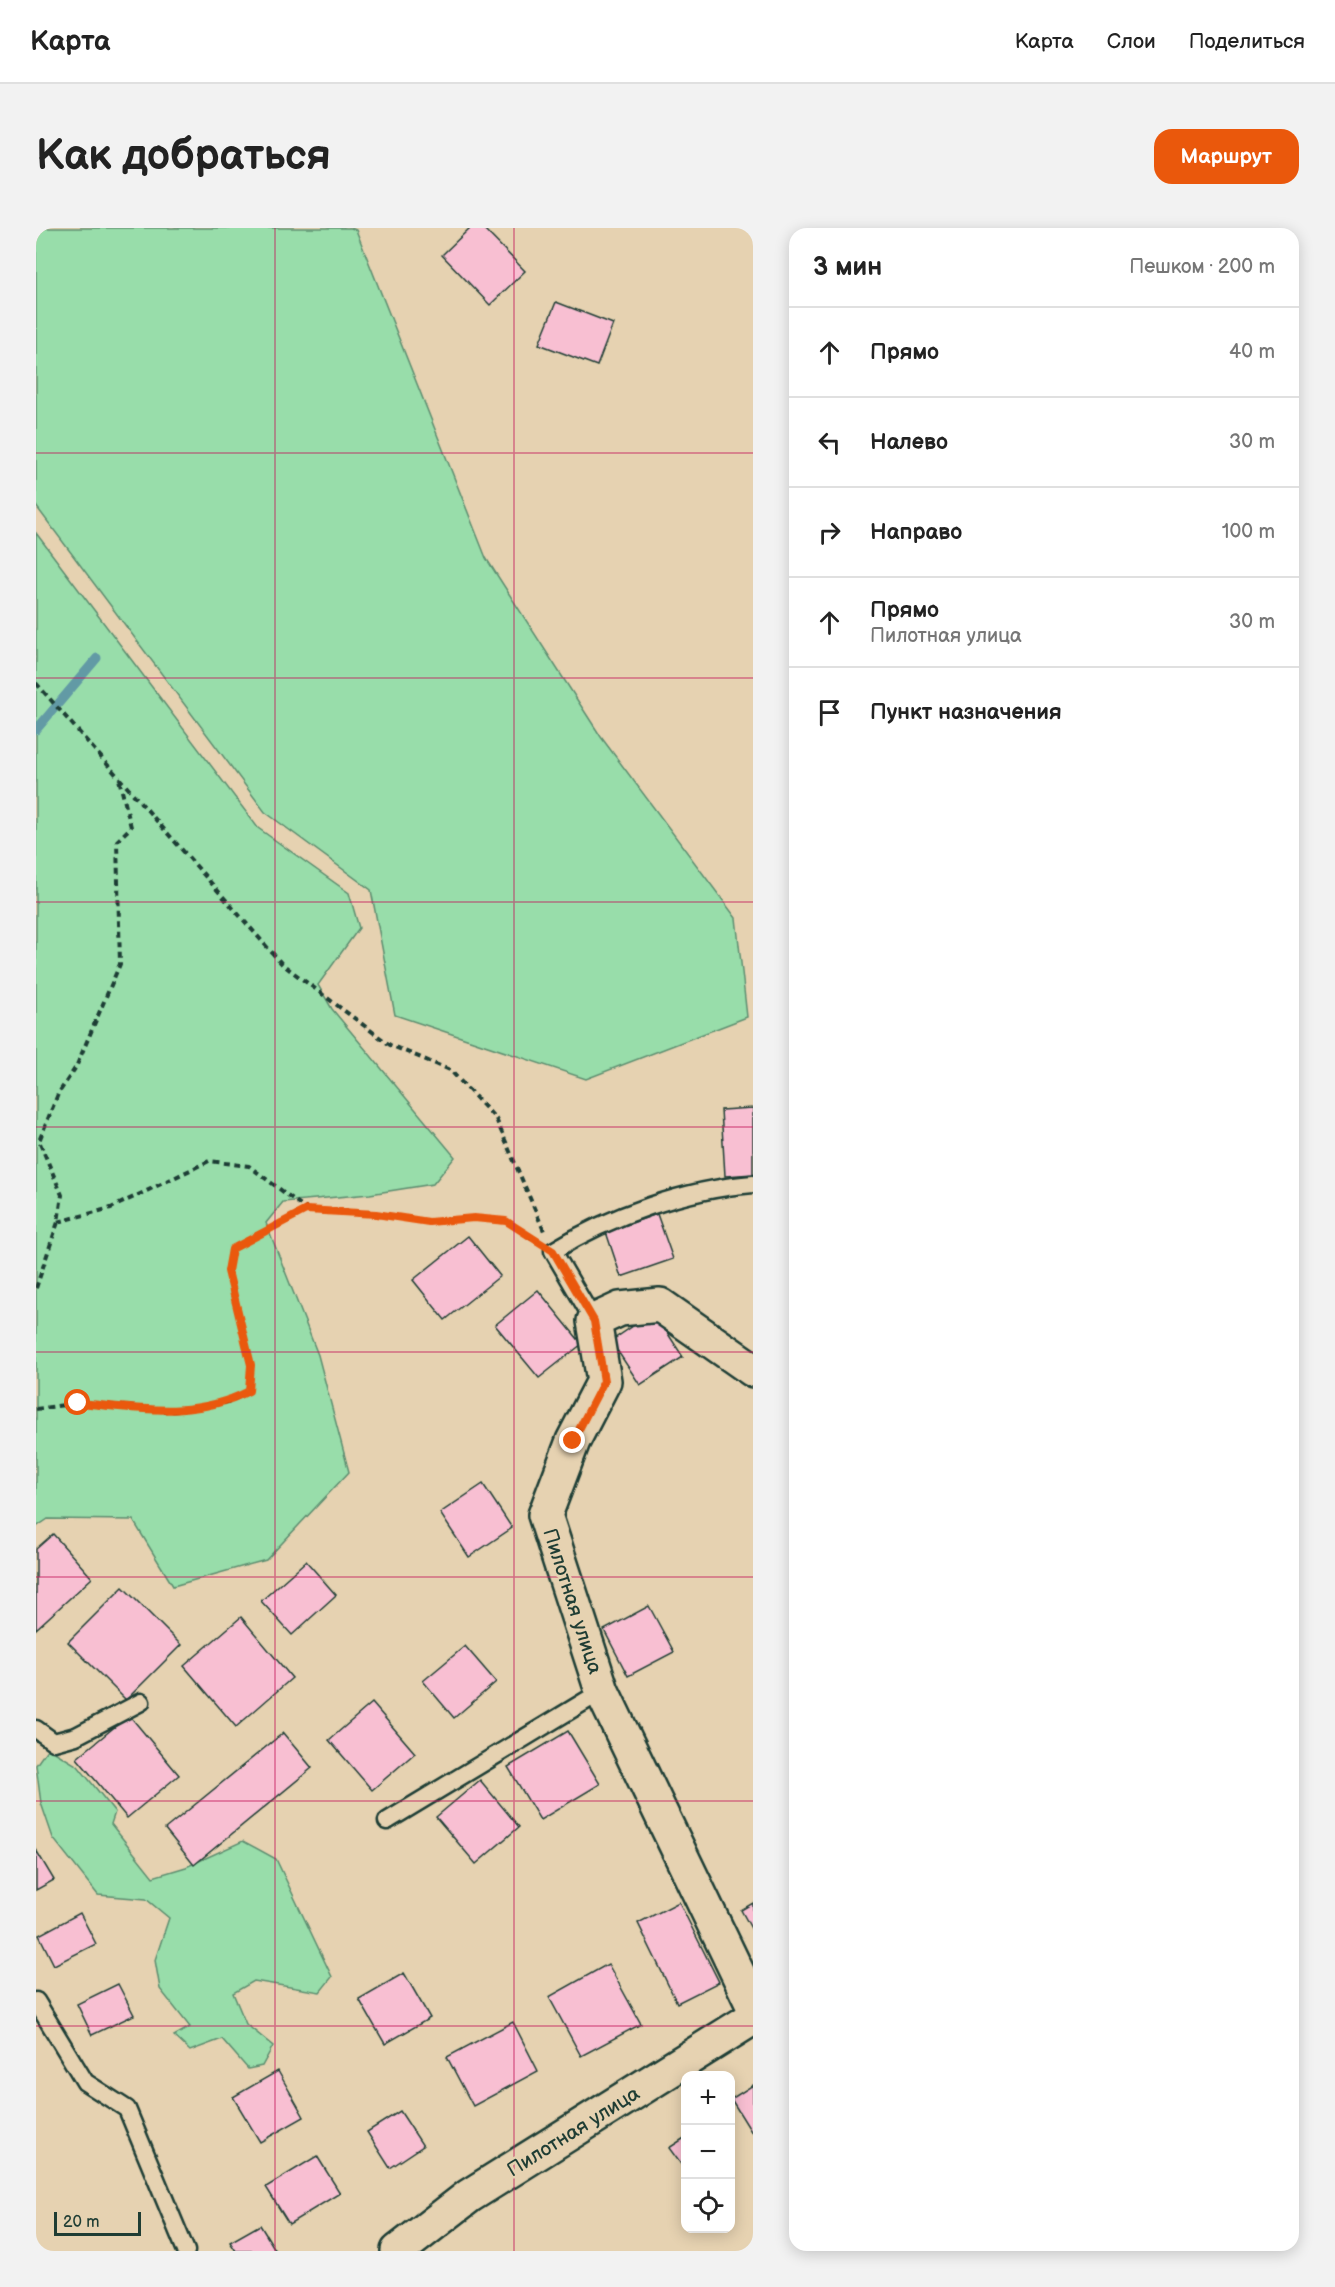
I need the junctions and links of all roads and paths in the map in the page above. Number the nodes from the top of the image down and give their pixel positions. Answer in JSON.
{"nodes":[{"id":1,"x":36,"y":683,"type":"edge"},
{"id":2,"x":119,"y":778,"type":"junction"},
{"id":3,"x":38,"y":1141,"type":"edge"},
{"id":4,"x":753,"y":1184,"type":"edge"},
{"id":5,"x":306,"y":1210,"type":"junction"},
{"id":6,"x":58,"y":1222,"type":"junction"},
{"id":7,"x":553,"y":1251,"type":"junction"},
{"id":8,"x":36,"y":1288,"type":"edge"},
{"id":9,"x":594,"y":1321,"type":"junction"},
{"id":10,"x":753,"y":1370,"type":"edge"},
{"id":11,"x":36,"y":1409,"type":"edge"},
{"id":12,"x":602,"y":1691,"type":"junction"},
{"id":13,"x":141,"y":1702,"type":"dead end"},
{"id":14,"x":36,"y":1729,"type":"edge"},
{"id":15,"x":387,"y":1821,"type":"dead end"},
{"id":16,"x":36,"y":2001,"type":"edge"},
{"id":17,"x":753,"y":2006,"type":"edge"},
{"id":18,"x":753,"y":2018,"type":"edge"},
{"id":19,"x":186,"y":2251,"type":"edge"},
{"id":20,"x":398,"y":2251,"type":"edge"}],
"edges":[{"from":1,"to":2,"type":"path"},
{"from":2,"to":3,"type":"path"},
{"from":2,"to":7,"type":"path"},
{"from":3,"to":6,"type":"path"},
{"from":4,"to":7,"type":"lane"},
{"from":5,"to":6,"type":"path"},
{"from":5,"to":7,"type":"path"},
{"from":5,"to":11,"type":"path"},
{"from":6,"to":8,"type":"path"},
{"from":7,"to":9,"type":"lane"},
{"from":9,"to":10,"type":"street"},
{"from":9,"to":12,"type":"street","name":"Пилотная улица"},
{"from":12,"to":15,"type":"lane"},
{"from":12,"to":17,"type":"street","name":"Пилотная улица"},
{"from":13,"to":14,"type":"lane"},
{"from":16,"to":19,"type":"lane"},
{"from":18,"to":20,"type":"street","name":"Пилотная улица"}]}
